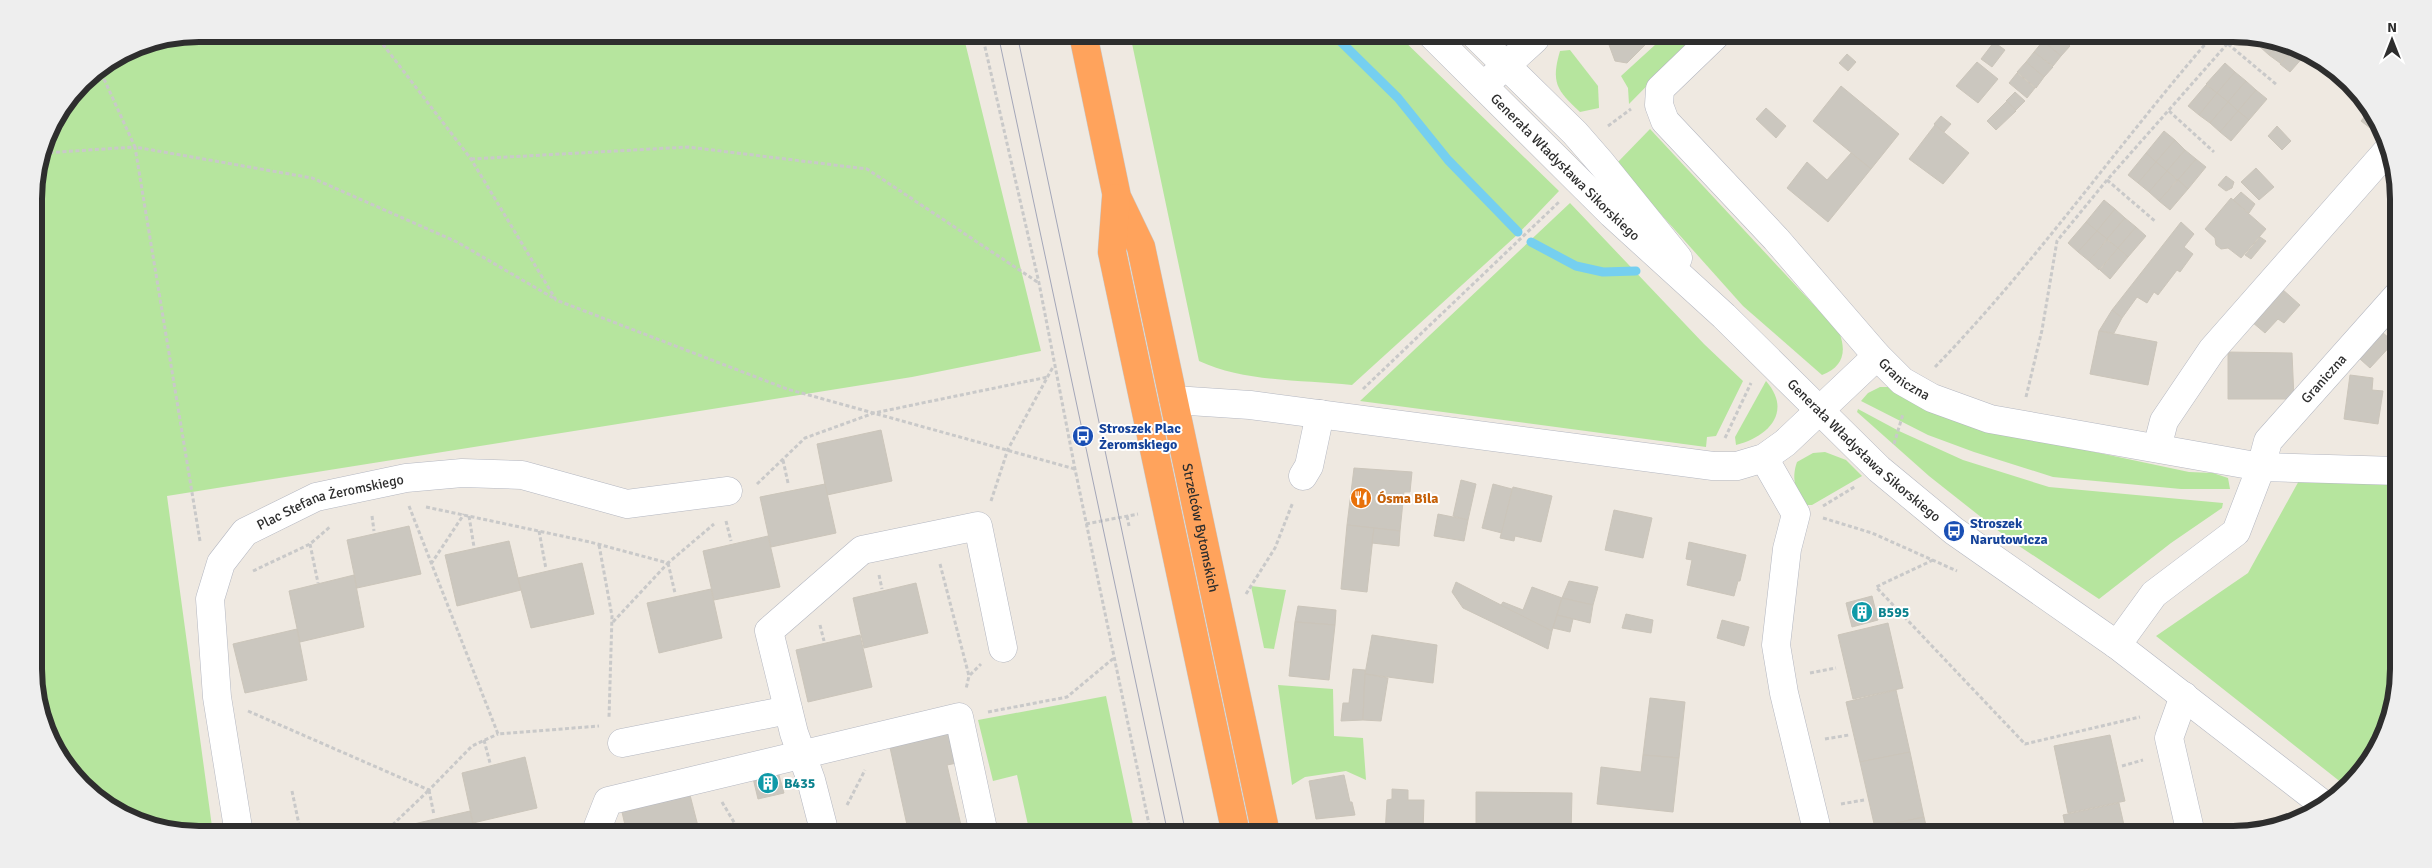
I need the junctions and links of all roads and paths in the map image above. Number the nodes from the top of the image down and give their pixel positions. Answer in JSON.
{"nodes":[{"id":1,"x":381,"y":42,"type":"edge"},
{"id":2,"x":984,"y":42,"type":"edge"},
{"id":3,"x":1085,"y":42,"type":"edge"},
{"id":4,"x":1439,"y":42,"type":"edge"},
{"id":5,"x":1482,"y":42,"type":"edge"},
{"id":6,"x":1533,"y":42,"type":"edge"},
{"id":7,"x":1710,"y":42,"type":"edge"},
{"id":8,"x":2207,"y":42,"type":"edge"},
{"id":9,"x":2228,"y":44,"type":"joint"},
{"id":10,"x":1506,"y":65,"type":"junction"},
{"id":11,"x":104,"y":75,"type":"edge"},
{"id":12,"x":2277,"y":84,"type":"dead end"},
{"id":13,"x":1484,"y":86,"type":"junction"},
{"id":14,"x":1660,"y":97,"type":"junction"},
{"id":15,"x":2169,"y":111,"type":"junction"},
{"id":16,"x":1600,"y":132,"type":"dead end"},
{"id":17,"x":135,"y":146,"type":"junction"},
{"id":18,"x":2214,"y":152,"type":"dead end"},
{"id":19,"x":50,"y":153,"type":"edge"},
{"id":20,"x":2383,"y":156,"type":"edge"},
{"id":21,"x":471,"y":159,"type":"junction"},
{"id":22,"x":2108,"y":180,"type":"junction"},
{"id":23,"x":1116,"y":197,"type":"junction"},
{"id":24,"x":1560,"y":202,"type":"dead end"},
{"id":25,"x":2156,"y":222,"type":"dead end"},
{"id":26,"x":1040,"y":283,"type":"junction"},
{"id":27,"x":556,"y":300,"type":"junction"},
{"id":28,"x":2390,"y":304,"type":"edge"},
{"id":29,"x":1724,"y":316,"type":"junction"},
{"id":30,"x":1877,"y":356,"type":"junction"},
{"id":31,"x":1054,"y":365,"type":"junction"},
{"id":32,"x":1913,"y":387,"type":"junction"},
{"id":33,"x":1360,"y":392,"type":"dead end"},
{"id":34,"x":1174,"y":400,"type":"junction"},
{"id":35,"x":1819,"y":411,"type":"junction"},
{"id":36,"x":1320,"y":414,"type":"junction"},
{"id":37,"x":2018,"y":424,"type":"junction"},
{"id":38,"x":1894,"y":445,"type":"dead end"},
{"id":39,"x":2157,"y":448,"type":"junction"},
{"id":40,"x":1008,"y":450,"type":"junction"},
{"id":41,"x":1764,"y":458,"type":"junction"},
{"id":42,"x":783,"y":459,"type":"dead end"},
{"id":43,"x":2261,"y":467,"type":"junction"},
{"id":44,"x":1075,"y":469,"type":"junction"},
{"id":45,"x":2390,"y":471,"type":"edge"},
{"id":46,"x":1303,"y":476,"type":"joint"},
{"id":47,"x":788,"y":483,"type":"dead end"},
{"id":48,"x":1861,"y":483,"type":"dead end"},
{"id":49,"x":726,"y":502,"type":"joint"},
{"id":50,"x":408,"y":503,"type":"dead end"},
{"id":51,"x":1815,"y":511,"type":"dead end"},
{"id":52,"x":1143,"y":513,"type":"dead end"},
{"id":53,"x":464,"y":514,"type":"dead end"},
{"id":54,"x":469,"y":516,"type":"dead end"},
{"id":55,"x":1127,"y":516,"type":"junction"},
{"id":56,"x":1814,"y":516,"type":"dead end"},
{"id":57,"x":1086,"y":524,"type":"junction"},
{"id":58,"x":978,"y":526,"type":"junction"},
{"id":59,"x":1129,"y":526,"type":"dead end"},
{"id":60,"x":539,"y":531,"type":"dead end"},
{"id":61,"x":731,"y":541,"type":"dead end"},
{"id":62,"x":310,"y":544,"type":"dead end"},
{"id":63,"x":599,"y":545,"type":"dead end"},
{"id":64,"x":474,"y":547,"type":"dead end"},
{"id":65,"x":202,"y":550,"type":"dead end"},
{"id":66,"x":1934,"y":560,"type":"junction"},
{"id":67,"x":940,"y":563,"type":"dead end"},
{"id":68,"x":431,"y":564,"type":"junction"},
{"id":69,"x":546,"y":569,"type":"dead end"},
{"id":70,"x":1960,"y":572,"type":"dead end"},
{"id":71,"x":318,"y":582,"type":"dead end"},
{"id":72,"x":675,"y":593,"type":"dead end"},
{"id":73,"x":1245,"y":596,"type":"dead end"},
{"id":74,"x":612,"y":622,"type":"junction"},
{"id":75,"x":2117,"y":644,"type":"junction"},
{"id":76,"x":1003,"y":648,"type":"dead end"},
{"id":77,"x":1115,"y":657,"type":"junction"},
{"id":78,"x":1836,"y":668,"type":"dead end"},
{"id":79,"x":1802,"y":674,"type":"dead end"},
{"id":80,"x":2184,"y":696,"type":"junction"},
{"id":81,"x":217,"y":698,"type":"junction"},
{"id":82,"x":788,"y":710,"type":"junction"},
{"id":83,"x":959,"y":717,"type":"junction"},
{"id":84,"x":2140,"y":717,"type":"dead end"},
{"id":85,"x":600,"y":726,"type":"dead end"},
{"id":86,"x":498,"y":734,"type":"junction"},
{"id":87,"x":615,"y":734,"type":"joint"},
{"id":88,"x":884,"y":734,"type":"junction"},
{"id":89,"x":1849,"y":735,"type":"dead end"},
{"id":90,"x":484,"y":740,"type":"junction"},
{"id":91,"x":1816,"y":740,"type":"dead end"},
{"id":92,"x":800,"y":755,"type":"junction"},
{"id":93,"x":2151,"y":758,"type":"dead end"},
{"id":94,"x":490,"y":763,"type":"dead end"},
{"id":95,"x":2122,"y":766,"type":"dead end"},
{"id":96,"x":429,"y":790,"type":"junction"},
{"id":97,"x":292,"y":791,"type":"dead end"},
{"id":98,"x":2318,"y":800,"type":"edge"},
{"id":99,"x":845,"y":809,"type":"dead end"},
{"id":100,"x":434,"y":815,"type":"dead end"},
{"id":101,"x":1234,"y":825,"type":"edge"},
{"id":102,"x":1264,"y":825,"type":"edge"},
{"id":103,"x":1816,"y":825,"type":"edge"},
{"id":104,"x":2189,"y":825,"type":"edge"},
{"id":105,"x":238,"y":826,"type":"edge"},
{"id":106,"x":299,"y":826,"type":"edge"},
{"id":107,"x":391,"y":826,"type":"edge"},
{"id":108,"x":598,"y":826,"type":"edge"},
{"id":109,"x":823,"y":826,"type":"edge"},
{"id":110,"x":982,"y":826,"type":"edge"},
{"id":111,"x":1149,"y":826,"type":"edge"}],
"edges":[{"from":1,"to":21,"type":"path"},
{"from":2,"to":26,"type":"path"},
{"from":3,"to":23,"type":"highway","name":"Strzelców Bytomskich"},
{"from":4,"to":13,"type":"street","name":"Generała Władysława Sikorskiego"},
{"from":5,"to":10,"type":"street","name":"Generała Władysława Sikorskiego"},
{"from":6,"to":10,"type":"street"},
{"from":7,"to":14,"type":"street"},
{"from":8,"to":32,"type":"path"},
{"from":9,"to":12,"type":"path"},
{"from":9,"to":15,"type":"path"},
{"from":10,"to":13,"type":"street"},
{"from":10,"to":29,"type":"street","name":"Generała Władysława Sikorskiego"},
{"from":11,"to":17,"type":"path"},
{"from":13,"to":29,"type":"street","name":"Generała Władysława Sikorskiego"},
{"from":14,"to":16,"type":"path"},
{"from":14,"to":30,"type":"street","name":"Graniczna"},
{"from":15,"to":18,"type":"path"},
{"from":15,"to":22,"type":"path"},
{"from":17,"to":19,"type":"path"},
{"from":17,"to":27,"type":"path"},
{"from":17,"to":65,"type":"path"},
{"from":20,"to":39,"type":"street"},
{"from":21,"to":26,"type":"path"},
{"from":21,"to":27,"type":"path"},
{"from":22,"to":25,"type":"path"},
{"from":22,"to":37,"type":"path"},
{"from":23,"to":34,"type":"highway","name":"Strzelców Bytomskich"},
{"from":23,"to":101,"type":"highway","name":"Strzelców Bytomskich"},
{"from":24,"to":33,"type":"path"},
{"from":26,"to":31,"type":"path"},
{"from":27,"to":40,"type":"path"},
{"from":28,"to":43,"type":"street","name":"Graniczna"},
{"from":29,"to":35,"type":"street","name":"Generała Władysława Sikorskiego"},
{"from":30,"to":32,"type":"street","name":"Graniczna"},
{"from":30,"to":35,"type":"street"},
{"from":31,"to":40,"type":"path"},
{"from":31,"to":44,"type":"path"},
{"from":32,"to":37,"type":"street","name":"Graniczna"},
{"from":32,"to":38,"type":"path"},
{"from":34,"to":36,"type":"street"},
{"from":34,"to":102,"type":"highway","name":"Strzelców Bytomskich"},
{"from":35,"to":41,"type":"street"},
{"from":35,"to":75,"type":"street","name":"Generała Władysława Sikorskiego"},
{"from":36,"to":41,"type":"street"},
{"from":36,"to":46,"type":"street"},
{"from":37,"to":39,"type":"street","name":"Graniczna"},
{"from":39,"to":43,"type":"street","name":"Graniczna"},
{"from":40,"to":44,"type":"path"},
{"from":40,"to":58,"type":"path"},
{"from":41,"to":103,"type":"street"},
{"from":42,"to":47,"type":"path"},
{"from":43,"to":45,"type":"street","name":"Graniczna"},
{"from":43,"to":75,"type":"street"},
{"from":44,"to":57,"type":"path"},
{"from":46,"to":73,"type":"path"},
{"from":48,"to":51,"type":"path"},
{"from":49,"to":61,"type":"path"},
{"from":49,"to":81,"type":"street","name":"Plac Stefana Żeromskiego"},
{"from":50,"to":68,"type":"path"},
{"from":52,"to":55,"type":"path"},
{"from":53,"to":68,"type":"path"},
{"from":54,"to":64,"type":"path"},
{"from":55,"to":57,"type":"path"},
{"from":55,"to":59,"type":"path"},
{"from":56,"to":66,"type":"path"},
{"from":57,"to":77,"type":"path"},
{"from":58,"to":76,"type":"street"},
{"from":58,"to":82,"type":"street"},
{"from":60,"to":69,"type":"path"},
{"from":62,"to":71,"type":"path"},
{"from":63,"to":74,"type":"path"},
{"from":66,"to":70,"type":"path"},
{"from":66,"to":84,"type":"path"},
{"from":67,"to":83,"type":"path"},
{"from":68,"to":86,"type":"path"},
{"from":72,"to":74,"type":"path"},
{"from":74,"to":87,"type":"path"},
{"from":75,"to":80,"type":"street","name":"Generała Władysława Sikorskiego"},
{"from":77,"to":83,"type":"path"},
{"from":77,"to":111,"type":"path"},
{"from":78,"to":79,"type":"path"},
{"from":80,"to":98,"type":"street","name":"Generała Władysława Sikorskiego"},
{"from":80,"to":104,"type":"street"},
{"from":81,"to":96,"type":"path"},
{"from":81,"to":105,"type":"street","name":"Plac Stefana Żeromskiego"},
{"from":82,"to":87,"type":"street"},
{"from":82,"to":92,"type":"street"},
{"from":83,"to":88,"type":"street"},
{"from":83,"to":110,"type":"street"},
{"from":85,"to":86,"type":"path"},
{"from":86,"to":90,"type":"path"},
{"from":88,"to":92,"type":"street"},
{"from":88,"to":99,"type":"path"},
{"from":89,"to":91,"type":"path"},
{"from":90,"to":94,"type":"path"},
{"from":90,"to":96,"type":"path"},
{"from":92,"to":108,"type":"street"},
{"from":92,"to":109,"type":"street"},
{"from":93,"to":95,"type":"path"},
{"from":96,"to":100,"type":"path"},
{"from":96,"to":107,"type":"path"},
{"from":97,"to":106,"type":"path"}]}
